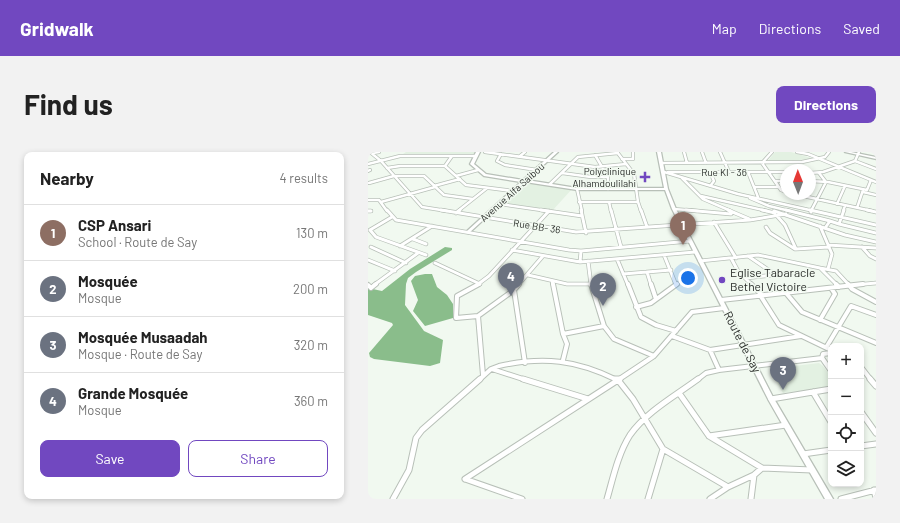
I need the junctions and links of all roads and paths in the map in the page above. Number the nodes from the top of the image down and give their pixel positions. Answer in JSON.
{"nodes":[{"id":1,"x":380,"y":152,"type":"edge"},
{"id":2,"x":404,"y":152,"type":"edge"},
{"id":3,"x":478,"y":152,"type":"edge"},
{"id":4,"x":485,"y":152,"type":"edge"},
{"id":5,"x":525,"y":152,"type":"edge"},
{"id":6,"x":556,"y":152,"type":"edge"},
{"id":7,"x":617,"y":152,"type":"edge"},
{"id":8,"x":633,"y":152,"type":"edge"},
{"id":9,"x":659,"y":152,"type":"edge"},
{"id":10,"x":684,"y":152,"type":"edge"},
{"id":11,"x":702,"y":152,"type":"edge"},
{"id":12,"x":720,"y":152,"type":"edge"},
{"id":13,"x":772,"y":152,"type":"edge"},
{"id":14,"x":798,"y":152,"type":"edge"},
{"id":15,"x":829,"y":152,"type":"edge"},
{"id":16,"x":847,"y":152,"type":"edge"},
{"id":17,"x":372,"y":153,"type":"edge"},
{"id":18,"x":858,"y":153,"type":"edge"},
{"id":19,"x":501,"y":154,"type":"junction"},
{"id":20,"x":596,"y":155,"type":"junction"},
{"id":21,"x":400,"y":156,"type":"junction"},
{"id":22,"x":452,"y":156,"type":"junction"},
{"id":23,"x":476,"y":156,"type":"junction"},
{"id":24,"x":520,"y":156,"type":"junction"},
{"id":25,"x":876,"y":158,"type":"edge"},
{"id":26,"x":622,"y":159,"type":"junction"},
{"id":27,"x":819,"y":159,"type":"junction"},
{"id":28,"x":548,"y":160,"type":"junction"},
{"id":29,"x":381,"y":161,"type":"junction"},
{"id":30,"x":855,"y":161,"type":"junction"},
{"id":31,"x":572,"y":163,"type":"junction"},
{"id":32,"x":661,"y":163,"type":"junction"},
{"id":33,"x":687,"y":163,"type":"junction"},
{"id":34,"x":706,"y":163,"type":"junction"},
{"id":35,"x":725,"y":163,"type":"junction"},
{"id":36,"x":762,"y":163,"type":"junction"},
{"id":37,"x":368,"y":164,"type":"edge"},
{"id":38,"x":626,"y":164,"type":"junction"},
{"id":39,"x":445,"y":166,"type":"junction"},
{"id":40,"x":602,"y":167,"type":"junction"},
{"id":41,"x":839,"y":167,"type":"junction"},
{"id":42,"x":388,"y":168,"type":"junction"},
{"id":43,"x":876,"y":169,"type":"edge"},
{"id":44,"x":478,"y":170,"type":"junction"},
{"id":45,"x":537,"y":170,"type":"junction"},
{"id":46,"x":664,"y":172,"type":"junction"},
{"id":47,"x":710,"y":172,"type":"junction"},
{"id":48,"x":729,"y":172,"type":"junction"},
{"id":49,"x":748,"y":172,"type":"junction"},
{"id":50,"x":769,"y":172,"type":"junction"},
{"id":51,"x":780,"y":172,"type":"edge"},
{"id":52,"x":819,"y":172,"type":"joint"},
{"id":53,"x":562,"y":173,"type":"junction"},
{"id":54,"x":394,"y":176,"type":"junction"},
{"id":55,"x":456,"y":176,"type":"junction"},
{"id":56,"x":608,"y":177,"type":"junction"},
{"id":57,"x":681,"y":177,"type":"junction"},
{"id":58,"x":460,"y":179,"type":"junction"},
{"id":59,"x":713,"y":179,"type":"junction"},
{"id":60,"x":525,"y":180,"type":"junction"},
{"id":61,"x":870,"y":180,"type":"junction"},
{"id":62,"x":775,"y":181,"type":"junction"},
{"id":63,"x":780,"y":181,"type":"edge"},
{"id":64,"x":816,"y":181,"type":"edge"},
{"id":65,"x":826,"y":182,"type":"junction"},
{"id":66,"x":876,"y":182,"type":"edge"},
{"id":67,"x":368,"y":183,"type":"edge"},
{"id":68,"x":702,"y":183,"type":"junction"},
{"id":69,"x":550,"y":184,"type":"junction"},
{"id":70,"x":711,"y":185,"type":"junction"},
{"id":71,"x":845,"y":186,"type":"junction"},
{"id":72,"x":434,"y":187,"type":"junction"},
{"id":73,"x":755,"y":187,"type":"junction"},
{"id":74,"x":487,"y":188,"type":"junction"},
{"id":75,"x":779,"y":188,"type":"joint"},
{"id":76,"x":577,"y":189,"type":"junction"},
{"id":77,"x":608,"y":189,"type":"junction"},
{"id":78,"x":636,"y":189,"type":"junction"},
{"id":79,"x":666,"y":189,"type":"junction"},
{"id":80,"x":513,"y":191,"type":"junction"},
{"id":81,"x":863,"y":191,"type":"junction"},
{"id":82,"x":410,"y":194,"type":"junction"},
{"id":83,"x":876,"y":195,"type":"edge"},
{"id":84,"x":701,"y":196,"type":"junction"},
{"id":85,"x":751,"y":197,"type":"junction"},
{"id":86,"x":758,"y":197,"type":"junction"},
{"id":87,"x":818,"y":199,"type":"junction"},
{"id":88,"x":368,"y":200,"type":"edge"},
{"id":89,"x":472,"y":200,"type":"junction"},
{"id":90,"x":381,"y":202,"type":"junction"},
{"id":91,"x":579,"y":202,"type":"junction"},
{"id":92,"x":609,"y":202,"type":"junction"},
{"id":93,"x":638,"y":202,"type":"junction"},
{"id":94,"x":780,"y":202,"type":"junction"},
{"id":95,"x":500,"y":204,"type":"junction"},
{"id":96,"x":837,"y":204,"type":"junction"},
{"id":97,"x":741,"y":205,"type":"junction"},
{"id":98,"x":845,"y":206,"type":"junction"},
{"id":99,"x":772,"y":207,"type":"junction"},
{"id":100,"x":857,"y":208,"type":"junction"},
{"id":101,"x":778,"y":209,"type":"junction"},
{"id":102,"x":674,"y":210,"type":"junction"},
{"id":103,"x":812,"y":210,"type":"junction"},
{"id":104,"x":549,"y":211,"type":"junction"},
{"id":105,"x":775,"y":212,"type":"junction"},
{"id":106,"x":876,"y":212,"type":"edge"},
{"id":107,"x":456,"y":213,"type":"junction"},
{"id":108,"x":736,"y":214,"type":"junction"},
{"id":109,"x":786,"y":214,"type":"junction"},
{"id":110,"x":809,"y":215,"type":"junction"},
{"id":111,"x":582,"y":216,"type":"junction"},
{"id":112,"x":841,"y":216,"type":"junction"},
{"id":113,"x":485,"y":217,"type":"junction"},
{"id":114,"x":778,"y":217,"type":"junction"},
{"id":115,"x":392,"y":218,"type":"junction"},
{"id":116,"x":750,"y":220,"type":"junction"},
{"id":117,"x":830,"y":221,"type":"junction"},
{"id":118,"x":714,"y":222,"type":"junction"},
{"id":119,"x":839,"y":224,"type":"junction"},
{"id":120,"x":535,"y":225,"type":"junction"},
{"id":121,"x":682,"y":225,"type":"junction"},
{"id":122,"x":876,"y":225,"type":"edge"},
{"id":123,"x":432,"y":226,"type":"junction"},
{"id":124,"x":820,"y":226,"type":"junction"},
{"id":125,"x":647,"y":227,"type":"junction"},
{"id":126,"x":766,"y":227,"type":"dead end"},
{"id":127,"x":825,"y":228,"type":"junction"},
{"id":128,"x":616,"y":230,"type":"junction"},
{"id":129,"x":468,"y":232,"type":"junction"},
{"id":130,"x":586,"y":232,"type":"junction"},
{"id":131,"x":876,"y":233,"type":"edge"},
{"id":132,"x":413,"y":239,"type":"junction"},
{"id":133,"x":690,"y":241,"type":"junction"},
{"id":134,"x":520,"y":242,"type":"junction"},
{"id":135,"x":876,"y":242,"type":"edge"},
{"id":136,"x":426,"y":244,"type":"dead end"},
{"id":137,"x":400,"y":246,"type":"junction"},
{"id":138,"x":829,"y":246,"type":"junction"},
{"id":139,"x":371,"y":247,"type":"dead end"},
{"id":140,"x":621,"y":247,"type":"junction"},
{"id":141,"x":862,"y":247,"type":"junction"},
{"id":142,"x":876,"y":248,"type":"edge"},
{"id":143,"x":796,"y":249,"type":"junction"},
{"id":144,"x":512,"y":250,"type":"junction"},
{"id":145,"x":581,"y":251,"type":"junction"},
{"id":146,"x":696,"y":252,"type":"junction"},
{"id":147,"x":418,"y":253,"type":"junction"},
{"id":148,"x":426,"y":255,"type":"dead end"},
{"id":149,"x":664,"y":255,"type":"junction"},
{"id":150,"x":543,"y":256,"type":"junction"},
{"id":151,"x":748,"y":256,"type":"junction"},
{"id":152,"x":731,"y":258,"type":"junction"},
{"id":153,"x":736,"y":258,"type":"junction"},
{"id":154,"x":617,"y":259,"type":"junction"},
{"id":155,"x":876,"y":259,"type":"edge"},
{"id":156,"x":368,"y":260,"type":"edge"},
{"id":157,"x":588,"y":261,"type":"junction"},
{"id":158,"x":700,"y":261,"type":"junction"},
{"id":159,"x":580,"y":262,"type":"junction"},
{"id":160,"x":406,"y":263,"type":"junction"},
{"id":161,"x":435,"y":263,"type":"dead end"},
{"id":162,"x":820,"y":268,"type":"junction"},
{"id":163,"x":828,"y":269,"type":"junction"},
{"id":164,"x":670,"y":270,"type":"junction"},
{"id":165,"x":395,"y":271,"type":"junction"},
{"id":166,"x":647,"y":272,"type":"junction"},
{"id":167,"x":791,"y":273,"type":"dead end"},
{"id":168,"x":623,"y":274,"type":"junction"},
{"id":169,"x":528,"y":275,"type":"junction"},
{"id":170,"x":776,"y":275,"type":"junction"},
{"id":171,"x":746,"y":278,"type":"junction"},
{"id":172,"x":552,"y":281,"type":"junction"},
{"id":173,"x":876,"y":283,"type":"edge"},
{"id":174,"x":480,"y":284,"type":"junction"},
{"id":175,"x":591,"y":284,"type":"junction"},
{"id":176,"x":368,"y":285,"type":"edge"},
{"id":177,"x":848,"y":286,"type":"junction"},
{"id":178,"x":839,"y":287,"type":"junction"},
{"id":179,"x":831,"y":288,"type":"junction"},
{"id":180,"x":514,"y":290,"type":"junction"},
{"id":181,"x":786,"y":292,"type":"junction"},
{"id":182,"x":761,"y":295,"type":"junction"},
{"id":183,"x":656,"y":299,"type":"junction"},
{"id":184,"x":720,"y":300,"type":"junction"},
{"id":185,"x":876,"y":302,"type":"edge"},
{"id":186,"x":636,"y":307,"type":"junction"},
{"id":187,"x":724,"y":308,"type":"junction"},
{"id":188,"x":876,"y":315,"type":"edge"},
{"id":189,"x":478,"y":316,"type":"junction"},
{"id":190,"x":820,"y":320,"type":"junction"},
{"id":191,"x":604,"y":326,"type":"junction"},
{"id":192,"x":838,"y":327,"type":"junction"},
{"id":193,"x":676,"y":331,"type":"junction"},
{"id":194,"x":563,"y":334,"type":"junction"},
{"id":195,"x":672,"y":336,"type":"junction"},
{"id":196,"x":801,"y":336,"type":"junction"},
{"id":197,"x":743,"y":344,"type":"junction"},
{"id":198,"x":876,"y":344,"type":"edge"},
{"id":199,"x":827,"y":346,"type":"joint"},
{"id":200,"x":710,"y":350,"type":"junction"},
{"id":201,"x":828,"y":352,"type":"edge"},
{"id":202,"x":654,"y":356,"type":"junction"},
{"id":203,"x":822,"y":358,"type":"junction"},
{"id":204,"x":563,"y":360,"type":"junction"},
{"id":205,"x":525,"y":363,"type":"junction"},
{"id":206,"x":755,"y":367,"type":"junction"},
{"id":207,"x":828,"y":367,"type":"edge"},
{"id":208,"x":492,"y":368,"type":"junction"},
{"id":209,"x":719,"y":370,"type":"junction"},
{"id":210,"x":864,"y":371,"type":"edge"},
{"id":211,"x":483,"y":375,"type":"junction"},
{"id":212,"x":618,"y":380,"type":"junction"},
{"id":213,"x":876,"y":386,"type":"edge"},
{"id":214,"x":828,"y":390,"type":"edge"},
{"id":215,"x":813,"y":392,"type":"junction"},
{"id":216,"x":679,"y":393,"type":"junction"},
{"id":217,"x":588,"y":399,"type":"junction"},
{"id":218,"x":771,"y":399,"type":"junction"},
{"id":219,"x":863,"y":415,"type":"edge"},
{"id":220,"x":828,"y":417,"type":"edge"},
{"id":221,"x":645,"y":418,"type":"junction"},
{"id":222,"x":786,"y":425,"type":"junction"},
{"id":223,"x":876,"y":433,"type":"edge"},
{"id":224,"x":709,"y":436,"type":"junction"},
{"id":225,"x":876,"y":444,"type":"edge"},
{"id":226,"x":864,"y":446,"type":"edge"},
{"id":227,"x":663,"y":449,"type":"junction"},
{"id":228,"x":828,"y":450,"type":"edge"},
{"id":229,"x":803,"y":454,"type":"junction"},
{"id":230,"x":762,"y":468,"type":"junction"},
{"id":231,"x":812,"y":470,"type":"junction"},
{"id":232,"x":754,"y":475,"type":"junction"},
{"id":233,"x":728,"y":487,"type":"junction"},
{"id":234,"x":875,"y":490,"type":"edge"},
{"id":235,"x":876,"y":498,"type":"edge"},
{"id":236,"x":393,"y":499,"type":"edge"},
{"id":237,"x":522,"y":499,"type":"edge"},
{"id":238,"x":606,"y":499,"type":"edge"},
{"id":239,"x":648,"y":499,"type":"edge"},
{"id":240,"x":710,"y":499,"type":"edge"},
{"id":241,"x":751,"y":499,"type":"edge"},
{"id":242,"x":829,"y":499,"type":"edge"},
{"id":243,"x":841,"y":499,"type":"edge"}],
"edges":[{"from":1,"to":17,"type":"street"},
{"from":2,"to":21,"type":"street"},
{"from":3,"to":23,"type":"street"},
{"from":4,"to":19,"type":"street"},
{"from":5,"to":24,"type":"street"},
{"from":6,"to":28,"type":"street","name":"Avenue Alfa Saibou"},
{"from":7,"to":20,"type":"street"},
{"from":7,"to":26,"type":"street"},
{"from":8,"to":26,"type":"street"},
{"from":9,"to":32,"type":"street","name":"Route de Say"},
{"from":10,"to":33,"type":"street"},
{"from":11,"to":34,"type":"street"},
{"from":12,"to":35,"type":"street"},
{"from":13,"to":36,"type":"street"},
{"from":14,"to":27,"type":"street"},
{"from":15,"to":27,"type":"street"},
{"from":16,"to":18,"type":"street"},
{"from":17,"to":29,"type":"street","name":"Rue BB- 36"},
{"from":18,"to":25,"type":"street"},
{"from":18,"to":30,"type":"street"},
{"from":19,"to":24,"type":"street"},
{"from":19,"to":45,"type":"street"},
{"from":20,"to":31,"type":"street"},
{"from":20,"to":40,"type":"street"},
{"from":21,"to":22,"type":"street"},
{"from":21,"to":29,"type":"street"},
{"from":22,"to":23,"type":"street"},
{"from":22,"to":39,"type":"street"},
{"from":23,"to":44,"type":"street"},
{"from":24,"to":28,"type":"street"},
{"from":26,"to":38,"type":"street"},
{"from":27,"to":36,"type":"street"},
{"from":27,"to":41,"type":"street"},
{"from":28,"to":31,"type":"street"},
{"from":28,"to":45,"type":"street","name":"Avenue Alfa Saibou"},
{"from":29,"to":37,"type":"street"},
{"from":29,"to":42,"type":"street","name":"Rue BB- 36"},
{"from":30,"to":41,"type":"street"},
{"from":30,"to":43,"type":"street"},
{"from":31,"to":40,"type":"street"},
{"from":31,"to":53,"type":"street"},
{"from":32,"to":33,"type":"street"},
{"from":32,"to":46,"type":"street","name":"Route de Say"},
{"from":33,"to":34,"type":"street"},
{"from":34,"to":35,"type":"street"},
{"from":35,"to":36,"type":"street"},
{"from":35,"to":48,"type":"street"},
{"from":36,"to":50,"type":"street"},
{"from":38,"to":40,"type":"street"},
{"from":38,"to":78,"type":"street"},
{"from":39,"to":42,"type":"street"},
{"from":39,"to":55,"type":"street"},
{"from":40,"to":56,"type":"street"},
{"from":41,"to":52,"type":"street"},
{"from":41,"to":61,"type":"street"},
{"from":42,"to":54,"type":"street","name":"Rue BB- 36"},
{"from":44,"to":55,"type":"street"},
{"from":44,"to":60,"type":"street"},
{"from":45,"to":60,"type":"street","name":"Avenue Alfa Saibou"},
{"from":46,"to":47,"type":"street","name":"Rue KI - 36"},
{"from":46,"to":57,"type":"street"},
{"from":46,"to":79,"type":"street","name":"Route de Say"},
{"from":47,"to":48,"type":"street","name":"Rue KI - 36"},
{"from":47,"to":59,"type":"street"},
{"from":48,"to":49,"type":"street","name":"Rue KI - 36"},
{"from":49,"to":50,"type":"street","name":"Rue KI - 36"},
{"from":49,"to":73,"type":"street"},
{"from":50,"to":51,"type":"street","name":"Rue KI - 36"},
{"from":50,"to":62,"type":"street"},
{"from":52,"to":65,"type":"street"},
{"from":53,"to":56,"type":"street"},
{"from":53,"to":69,"type":"street"},
{"from":54,"to":67,"type":"street"},
{"from":54,"to":72,"type":"street"},
{"from":54,"to":82,"type":"street","name":"Rue BB- 36"},
{"from":55,"to":58,"type":"street"},
{"from":56,"to":77,"type":"street"},
{"from":57,"to":68,"type":"street"},
{"from":57,"to":84,"type":"street"},
{"from":58,"to":72,"type":"street"},
{"from":58,"to":74,"type":"street"},
{"from":59,"to":68,"type":"street"},
{"from":59,"to":70,"type":"street"},
{"from":60,"to":69,"type":"street"},
{"from":60,"to":80,"type":"street","name":"Avenue Alfa Saibou"},
{"from":61,"to":66,"type":"street"},
{"from":61,"to":81,"type":"street"},
{"from":62,"to":63,"type":"street"},
{"from":62,"to":75,"type":"street"},
{"from":64,"to":65,"type":"street"},
{"from":65,"to":71,"type":"street"},
{"from":65,"to":87,"type":"street"},
{"from":68,"to":70,"type":"street"},
{"from":69,"to":76,"type":"street"},
{"from":70,"to":85,"type":"street"},
{"from":71,"to":81,"type":"street"},
{"from":71,"to":96,"type":"street"},
{"from":72,"to":82,"type":"street"},
{"from":72,"to":89,"type":"street"},
{"from":73,"to":75,"type":"street"},
{"from":73,"to":86,"type":"street"},
{"from":74,"to":80,"type":"street"},
{"from":74,"to":89,"type":"street"},
{"from":76,"to":77,"type":"street"},
{"from":76,"to":91,"type":"street"},
{"from":77,"to":78,"type":"street"},
{"from":78,"to":79,"type":"street"},
{"from":78,"to":93,"type":"street"},
{"from":79,"to":102,"type":"street","name":"Route de Say"},
{"from":80,"to":95,"type":"street","name":"Avenue Alfa Saibou"},
{"from":81,"to":83,"type":"street"},
{"from":81,"to":100,"type":"street"},
{"from":82,"to":90,"type":"street"},
{"from":82,"to":107,"type":"street","name":"Rue BB- 36"},
{"from":84,"to":97,"type":"street"},
{"from":84,"to":108,"type":"street"},
{"from":85,"to":86,"type":"street"},
{"from":85,"to":97,"type":"street"},
{"from":85,"to":99,"type":"street"},
{"from":86,"to":94,"type":"street"},
{"from":87,"to":96,"type":"street"},
{"from":87,"to":103,"type":"street"},
{"from":88,"to":90,"type":"street"},
{"from":89,"to":107,"type":"street"},
{"from":90,"to":115,"type":"street"},
{"from":91,"to":92,"type":"street"},
{"from":91,"to":111,"type":"street"},
{"from":92,"to":93,"type":"street"},
{"from":92,"to":128,"type":"street"},
{"from":93,"to":125,"type":"street"},
{"from":94,"to":101,"type":"street"},
{"from":94,"to":103,"type":"street"},
{"from":95,"to":104,"type":"street"},
{"from":95,"to":113,"type":"street","name":"Avenue Alfa Saibou"},
{"from":96,"to":98,"type":"street"},
{"from":97,"to":105,"type":"street"},
{"from":98,"to":100,"type":"street"},
{"from":98,"to":112,"type":"street"},
{"from":99,"to":101,"type":"street"},
{"from":99,"to":105,"type":"street"},
{"from":100,"to":106,"type":"street"},
{"from":101,"to":110,"type":"street"},
{"from":102,"to":108,"type":"street"},
{"from":102,"to":121,"type":"street","name":"Route de Say"},
{"from":103,"to":110,"type":"street"},
{"from":103,"to":112,"type":"street"},
{"from":104,"to":111,"type":"street"},
{"from":104,"to":120,"type":"street"},
{"from":105,"to":109,"type":"street"},
{"from":105,"to":114,"type":"street"},
{"from":107,"to":113,"type":"street","name":"Rue BB- 36"},
{"from":108,"to":116,"type":"street"},
{"from":109,"to":114,"type":"street","name":"Rue BB- 36"},
{"from":109,"to":124,"type":"street"},
{"from":110,"to":117,"type":"street"},
{"from":111,"to":130,"type":"street"},
{"from":112,"to":119,"type":"street"},
{"from":112,"to":122,"type":"street"},
{"from":113,"to":120,"type":"street","name":"Rue BB- 36"},
{"from":113,"to":129,"type":"street","name":"Avenue Alfa Saibou"},
{"from":114,"to":116,"type":"street","name":"Rue BB- 36"},
{"from":114,"to":143,"type":"street"},
{"from":115,"to":123,"type":"street"},
{"from":115,"to":137,"type":"street"},
{"from":116,"to":118,"type":"street","name":"Rue BB- 36"},
{"from":117,"to":119,"type":"street"},
{"from":117,"to":127,"type":"street"},
{"from":118,"to":121,"type":"street","name":"Rue BB- 36"},
{"from":118,"to":153,"type":"street"},
{"from":119,"to":131,"type":"street"},
{"from":120,"to":130,"type":"street","name":"Rue BB- 36"},
{"from":120,"to":134,"type":"street"},
{"from":121,"to":125,"type":"street","name":"Rue BB- 36"},
{"from":121,"to":133,"type":"street","name":"Route de Say"},
{"from":123,"to":129,"type":"street"},
{"from":123,"to":132,"type":"street"},
{"from":124,"to":127,"type":"street"},
{"from":124,"to":138,"type":"street"},
{"from":125,"to":128,"type":"street","name":"Rue BB- 36"},
{"from":126,"to":143,"type":"street"},
{"from":127,"to":135,"type":"street"},
{"from":128,"to":130,"type":"street","name":"Rue BB- 36"},
{"from":128,"to":140,"type":"street"},
{"from":129,"to":134,"type":"street"},
{"from":132,"to":136,"type":"street"},
{"from":132,"to":137,"type":"street"},
{"from":133,"to":140,"type":"street"},
{"from":133,"to":146,"type":"street","name":"Route de Say"},
{"from":134,"to":144,"type":"street"},
{"from":134,"to":145,"type":"street"},
{"from":137,"to":147,"type":"street"},
{"from":138,"to":141,"type":"street"},
{"from":138,"to":143,"type":"street"},
{"from":138,"to":163,"type":"street"},
{"from":139,"to":160,"type":"street"},
{"from":140,"to":145,"type":"street"},
{"from":141,"to":142,"type":"street"},
{"from":141,"to":155,"type":"street"},
{"from":144,"to":150,"type":"street"},
{"from":144,"to":174,"type":"street"},
{"from":145,"to":159,"type":"street"},
{"from":146,"to":149,"type":"street"},
{"from":146,"to":158,"type":"street","name":"Route de Say"},
{"from":147,"to":148,"type":"street"},
{"from":147,"to":160,"type":"street"},
{"from":149,"to":154,"type":"street"},
{"from":149,"to":164,"type":"street"},
{"from":150,"to":159,"type":"street"},
{"from":150,"to":169,"type":"street"},
{"from":151,"to":153,"type":"street"},
{"from":151,"to":162,"type":"street"},
{"from":151,"to":170,"type":"street"},
{"from":152,"to":153,"type":"street"},
{"from":152,"to":158,"type":"street"},
{"from":152,"to":171,"type":"street"},
{"from":154,"to":157,"type":"street"},
{"from":154,"to":168,"type":"street"},
{"from":156,"to":165,"type":"street"},
{"from":157,"to":159,"type":"street"},
{"from":157,"to":175,"type":"street"},
{"from":158,"to":184,"type":"street","name":"Route de Say"},
{"from":160,"to":165,"type":"street"},
{"from":161,"to":174,"type":"street"},
{"from":162,"to":163,"type":"street"},
{"from":162,"to":178,"type":"street"},
{"from":163,"to":177,"type":"street"},
{"from":164,"to":166,"type":"street"},
{"from":164,"to":183,"type":"street"},
{"from":165,"to":176,"type":"street"},
{"from":166,"to":168,"type":"street"},
{"from":166,"to":183,"type":"street"},
{"from":167,"to":170,"type":"street"},
{"from":168,"to":186,"type":"street"},
{"from":169,"to":172,"type":"street"},
{"from":169,"to":180,"type":"street"},
{"from":170,"to":171,"type":"street"},
{"from":171,"to":182,"type":"street"},
{"from":172,"to":175,"type":"street"},
{"from":172,"to":194,"type":"street"},
{"from":173,"to":177,"type":"street"},
{"from":174,"to":189,"type":"street"},
{"from":175,"to":191,"type":"street"},
{"from":177,"to":178,"type":"street"},
{"from":177,"to":185,"type":"street"},
{"from":178,"to":179,"type":"street"},
{"from":179,"to":181,"type":"street"},
{"from":179,"to":190,"type":"street"},
{"from":180,"to":189,"type":"street"},
{"from":180,"to":205,"type":"street"},
{"from":181,"to":182,"type":"street"},
{"from":181,"to":190,"type":"street"},
{"from":182,"to":184,"type":"street"},
{"from":182,"to":196,"type":"street"},
{"from":183,"to":186,"type":"street"},
{"from":184,"to":187,"type":"street","name":"Route de Say"},
{"from":186,"to":193,"type":"street"},
{"from":187,"to":193,"type":"street"},
{"from":187,"to":197,"type":"street","name":"Route de Say"},
{"from":188,"to":192,"type":"street"},
{"from":189,"to":211,"type":"street"},
{"from":190,"to":192,"type":"street"},
{"from":191,"to":194,"type":"street"},
{"from":191,"to":202,"type":"street"},
{"from":192,"to":198,"type":"street"},
{"from":192,"to":199,"type":"street"},
{"from":193,"to":195,"type":"street"},
{"from":194,"to":204,"type":"street"},
{"from":195,"to":200,"type":"street"},
{"from":195,"to":202,"type":"street"},
{"from":196,"to":197,"type":"street"},
{"from":196,"to":199,"type":"street"},
{"from":197,"to":200,"type":"street"},
{"from":197,"to":206,"type":"street","name":"Route de Say"},
{"from":200,"to":209,"type":"street"},
{"from":201,"to":203,"type":"street"},
{"from":202,"to":212,"type":"street"},
{"from":203,"to":206,"type":"street"},
{"from":203,"to":207,"type":"street"},
{"from":204,"to":205,"type":"street"},
{"from":204,"to":212,"type":"street"},
{"from":205,"to":208,"type":"street"},
{"from":206,"to":209,"type":"street"},
{"from":206,"to":218,"type":"street","name":"Route de Say"},
{"from":208,"to":211,"type":"street"},
{"from":208,"to":217,"type":"street"},
{"from":209,"to":216,"type":"street"},
{"from":210,"to":213,"type":"street"},
{"from":211,"to":236,"type":"street"},
{"from":212,"to":217,"type":"street"},
{"from":212,"to":221,"type":"street"},
{"from":214,"to":215,"type":"street"},
{"from":215,"to":218,"type":"street"},
{"from":215,"to":220,"type":"street"},
{"from":216,"to":221,"type":"street"},
{"from":216,"to":224,"type":"street"},
{"from":217,"to":237,"type":"street"},
{"from":218,"to":222,"type":"street","name":"Route de Say"},
{"from":219,"to":223,"type":"street"},
{"from":221,"to":227,"type":"street"},
{"from":221,"to":238,"type":"street"},
{"from":222,"to":224,"type":"street"},
{"from":222,"to":229,"type":"street","name":"Route de Say"},
{"from":224,"to":230,"type":"street"},
{"from":225,"to":226,"type":"street"},
{"from":227,"to":233,"type":"street"},
{"from":227,"to":239,"type":"street"},
{"from":228,"to":229,"type":"street"},
{"from":229,"to":231,"type":"street","name":"Route de Say"},
{"from":230,"to":231,"type":"street"},
{"from":230,"to":232,"type":"street"},
{"from":231,"to":242,"type":"street","name":"Route de Say"},
{"from":232,"to":233,"type":"street"},
{"from":232,"to":241,"type":"street"},
{"from":233,"to":240,"type":"street"},
{"from":234,"to":235,"type":"street"},
{"from":234,"to":243,"type":"street"}]}
